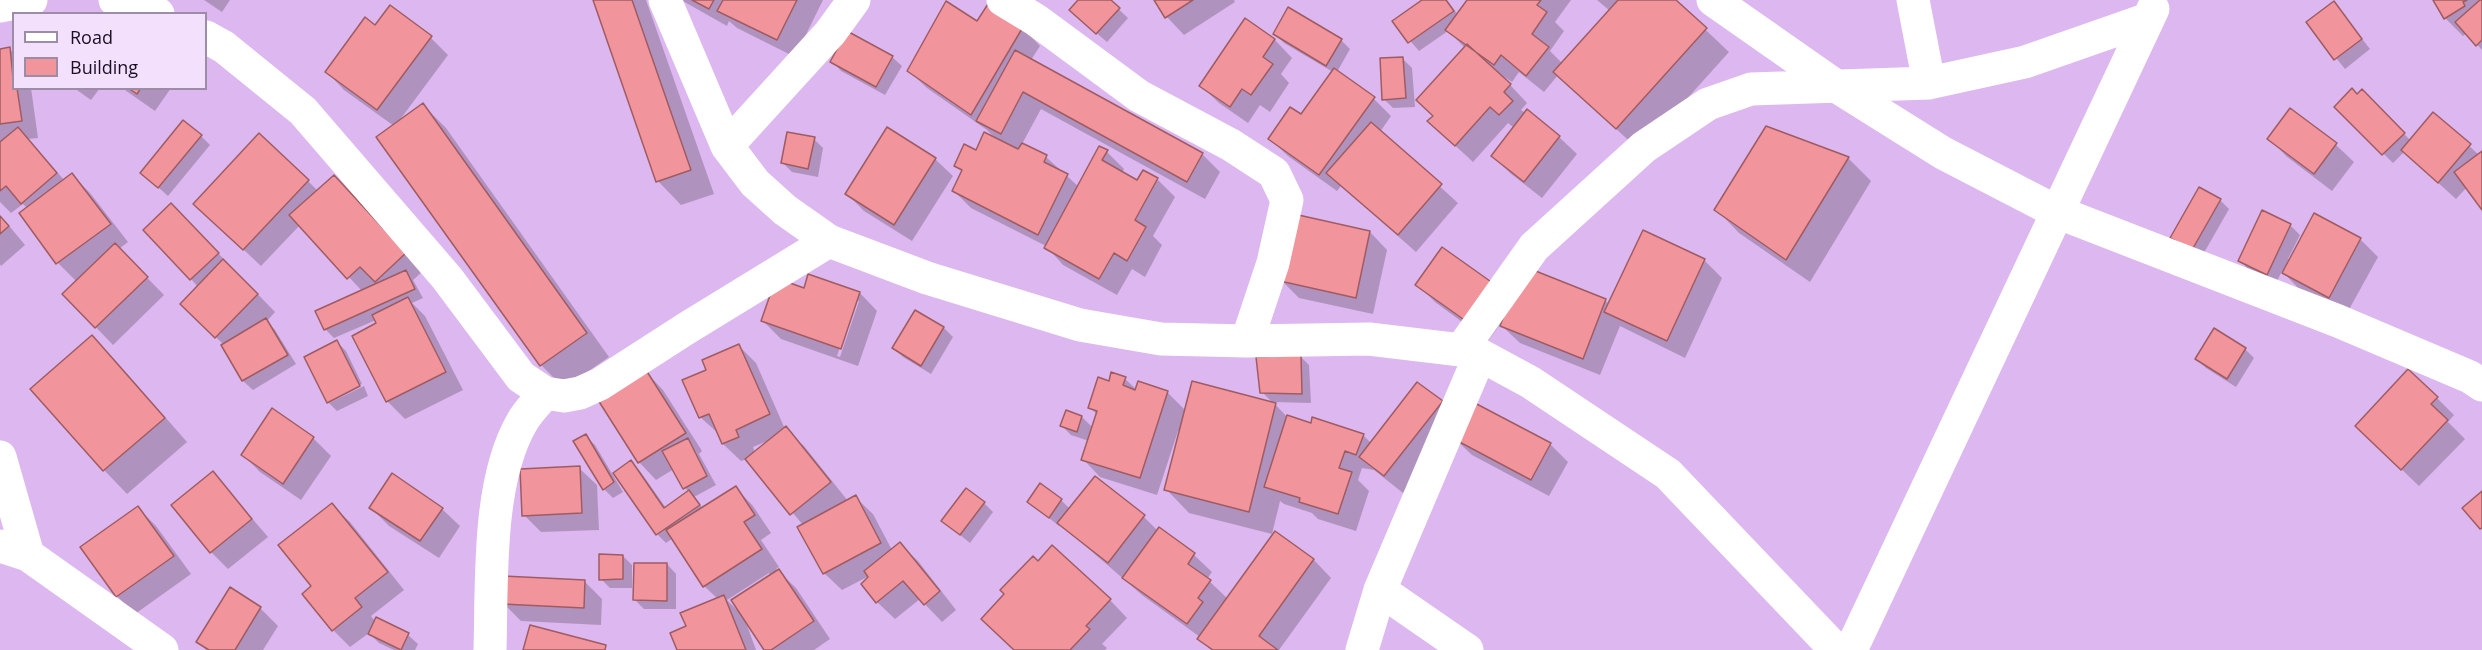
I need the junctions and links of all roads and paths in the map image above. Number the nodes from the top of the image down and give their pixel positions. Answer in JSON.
{"nodes":[{"id":1,"x":31,"y":0,"type":"edge"},
{"id":2,"x":115,"y":0,"type":"edge"},
{"id":3,"x":665,"y":0,"type":"edge"},
{"id":4,"x":854,"y":0,"type":"edge"},
{"id":5,"x":1003,"y":0,"type":"edge"},
{"id":6,"x":1713,"y":0,"type":"edge"},
{"id":7,"x":1912,"y":0,"type":"edge"},
{"id":8,"x":0,"y":6,"type":"edge"},
{"id":9,"x":2153,"y":10,"type":"edge"},
{"id":10,"x":153,"y":12,"type":"edge"},
{"id":11,"x":207,"y":38,"type":"edge"},
{"id":12,"x":1929,"y":83,"type":"junction"},
{"id":13,"x":1836,"y":87,"type":"junction"},
{"id":14,"x":727,"y":146,"type":"junction"},
{"id":15,"x":2056,"y":212,"type":"junction"},
{"id":16,"x":829,"y":242,"type":"junction"},
{"id":17,"x":1247,"y":341,"type":"junction"},
{"id":18,"x":1471,"y":353,"type":"junction"},
{"id":19,"x":2482,"y":384,"type":"edge"},
{"id":20,"x":545,"y":393,"type":"junction"},
{"id":21,"x":0,"y":457,"type":"edge"},
{"id":22,"x":14,"y":550,"type":"edge"},
{"id":23,"x":1380,"y":590,"type":"junction"},
{"id":24,"x":162,"y":650,"type":"edge"},
{"id":25,"x":490,"y":650,"type":"edge"},
{"id":26,"x":1362,"y":650,"type":"edge"},
{"id":27,"x":1467,"y":650,"type":"edge"},
{"id":28,"x":1836,"y":650,"type":"edge"},
{"id":29,"x":1851,"y":650,"type":"edge"}],
"edges":[{"from":1,"to":8,"type":"street"},
{"from":2,"to":10,"type":"street"},
{"from":3,"to":14,"type":"street"},
{"from":4,"to":14,"type":"street"},
{"from":5,"to":17,"type":"street"},
{"from":6,"to":13,"type":"street"},
{"from":7,"to":12,"type":"street"},
{"from":9,"to":12,"type":"street"},
{"from":9,"to":15,"type":"street"},
{"from":11,"to":20,"type":"street"},
{"from":12,"to":13,"type":"street"},
{"from":13,"to":15,"type":"street"},
{"from":13,"to":18,"type":"street"},
{"from":14,"to":16,"type":"street"},
{"from":15,"to":19,"type":"street"},
{"from":15,"to":29,"type":"street"},
{"from":16,"to":17,"type":"street"},
{"from":16,"to":20,"type":"street"},
{"from":17,"to":18,"type":"street"},
{"from":18,"to":23,"type":"street"},
{"from":18,"to":28,"type":"street"},
{"from":20,"to":25,"type":"street"},
{"from":21,"to":22,"type":"street"},
{"from":22,"to":24,"type":"street"},
{"from":23,"to":26,"type":"street"},
{"from":23,"to":27,"type":"street"}]}
